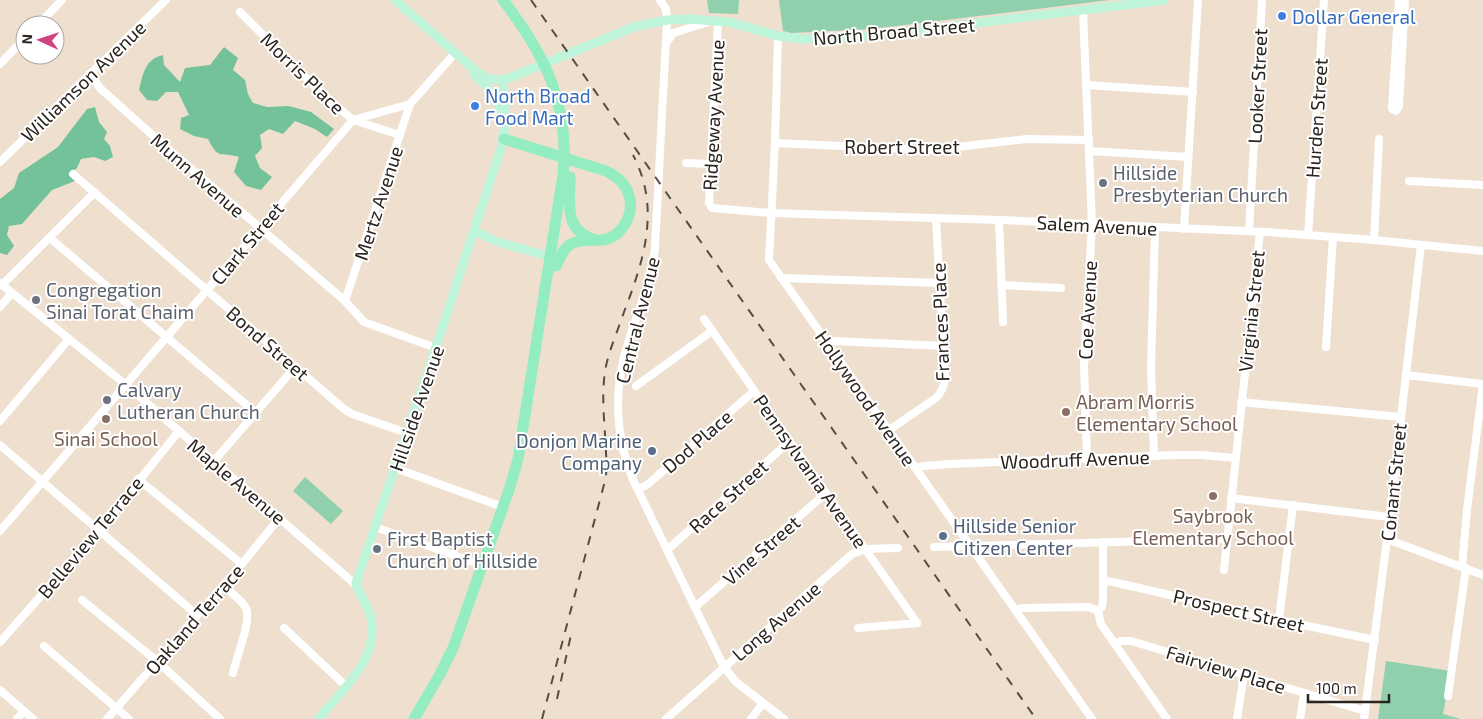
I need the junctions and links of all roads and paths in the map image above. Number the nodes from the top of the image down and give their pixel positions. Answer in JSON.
{"nodes":[{"id":1,"x":62,"y":0,"type":"edge"},
{"id":2,"x":166,"y":0,"type":"edge"},
{"id":3,"x":395,"y":0,"type":"edge"},
{"id":4,"x":503,"y":0,"type":"edge"},
{"id":5,"x":512,"y":0,"type":"edge"},
{"id":6,"x":660,"y":0,"type":"edge"},
{"id":7,"x":1164,"y":0,"type":"edge"},
{"id":8,"x":1198,"y":0,"type":"edge"},
{"id":9,"x":1262,"y":0,"type":"edge"},
{"id":10,"x":1324,"y":0,"type":"edge"},
{"id":11,"x":1398,"y":0,"type":"edge"},
{"id":12,"x":1405,"y":0,"type":"edge"},
{"id":13,"x":1083,"y":11,"type":"junction"},
{"id":14,"x":240,"y":12,"type":"dead end"},
{"id":15,"x":48,"y":15,"type":"edge"},
{"id":16,"x":667,"y":20,"type":"junction"},
{"id":17,"x":715,"y":21,"type":"junction"},
{"id":18,"x":1400,"y":30,"type":"junction"},
{"id":19,"x":778,"y":36,"type":"junction"},
{"id":20,"x":666,"y":46,"type":"junction"},
{"id":21,"x":15,"y":48,"type":"edge"},
{"id":22,"x":455,"y":53,"type":"junction"},
{"id":23,"x":0,"y":64,"type":"edge"},
{"id":24,"x":466,"y":64,"type":"junction"},
{"id":25,"x":1397,"y":70,"type":"dead end"},
{"id":26,"x":89,"y":74,"type":"junction"},
{"id":27,"x":503,"y":80,"type":"junction"},
{"id":28,"x":1087,"y":85,"type":"junction"},
{"id":29,"x":1193,"y":92,"type":"junction"},
{"id":30,"x":410,"y":104,"type":"junction"},
{"id":31,"x":353,"y":120,"type":"junction"},
{"id":32,"x":506,"y":122,"type":"junction"},
{"id":33,"x":400,"y":135,"type":"junction"},
{"id":34,"x":504,"y":139,"type":"junction"},
{"id":35,"x":1379,"y":139,"type":"dead end"},
{"id":36,"x":1089,"y":140,"type":"junction"},
{"id":37,"x":775,"y":143,"type":"junction"},
{"id":38,"x":1089,"y":151,"type":"junction"},
{"id":39,"x":1188,"y":157,"type":"junction"},
{"id":40,"x":0,"y":162,"type":"edge"},
{"id":41,"x":686,"y":163,"type":"dead end"},
{"id":42,"x":711,"y":164,"type":"junction"},
{"id":43,"x":73,"y":174,"type":"dead end"},
{"id":44,"x":570,"y":177,"type":"junction"},
{"id":45,"x":1409,"y":181,"type":"dead end"},
{"id":46,"x":1483,"y":185,"type":"edge"},
{"id":47,"x":95,"y":192,"type":"junction"},
{"id":48,"x":710,"y":208,"type":"joint"},
{"id":49,"x":771,"y":212,"type":"junction"},
{"id":50,"x":936,"y":218,"type":"junction"},
{"id":51,"x":999,"y":220,"type":"junction"},
{"id":52,"x":1092,"y":224,"type":"junction"},
{"id":53,"x":1155,"y":227,"type":"junction"},
{"id":54,"x":259,"y":228,"type":"junction"},
{"id":55,"x":1184,"y":229,"type":"junction"},
{"id":56,"x":474,"y":231,"type":"junction"},
{"id":57,"x":1249,"y":231,"type":"junction"},
{"id":58,"x":1260,"y":232,"type":"junction"},
{"id":59,"x":1308,"y":235,"type":"junction"},
{"id":60,"x":1333,"y":237,"type":"junction"},
{"id":61,"x":50,"y":238,"type":"junction"},
{"id":62,"x":597,"y":240,"type":"junction"},
{"id":63,"x":1374,"y":240,"type":"junction"},
{"id":64,"x":1421,"y":245,"type":"junction"},
{"id":65,"x":1483,"y":251,"type":"edge"},
{"id":66,"x":554,"y":261,"type":"junction"},
{"id":67,"x":781,"y":278,"type":"junction"},
{"id":68,"x":940,"y":283,"type":"junction"},
{"id":69,"x":1,"y":284,"type":"edge"},
{"id":70,"x":1002,"y":285,"type":"junction"},
{"id":71,"x":1061,"y":288,"type":"dead end"},
{"id":72,"x":207,"y":290,"type":"junction"},
{"id":73,"x":12,"y":293,"type":"junction"},
{"id":74,"x":345,"y":301,"type":"junction"},
{"id":75,"x":0,"y":307,"type":"edge"},
{"id":76,"x":704,"y":319,"type":"dead end"},
{"id":77,"x":1003,"y":322,"type":"dead end"},
{"id":78,"x":712,"y":331,"type":"junction"},
{"id":79,"x":166,"y":337,"type":"junction"},
{"id":80,"x":69,"y":339,"type":"junction"},
{"id":81,"x":827,"y":342,"type":"junction"},
{"id":82,"x":943,"y":346,"type":"junction"},
{"id":83,"x":1326,"y":347,"type":"dead end"},
{"id":84,"x":436,"y":348,"type":"junction"},
{"id":85,"x":295,"y":367,"type":"junction"},
{"id":86,"x":1406,"y":375,"type":"junction"},
{"id":87,"x":126,"y":384,"type":"junction"},
{"id":88,"x":1483,"y":384,"type":"edge"},
{"id":89,"x":636,"y":386,"type":"dead end"},
{"id":90,"x":754,"y":391,"type":"junction"},
{"id":91,"x":1241,"y":402,"type":"junction"},
{"id":92,"x":256,"y":413,"type":"junction"},
{"id":93,"x":1401,"y":417,"type":"junction"},
{"id":94,"x":0,"y":420,"type":"edge"},
{"id":95,"x":889,"y":430,"type":"junction"},
{"id":96,"x":179,"y":431,"type":"junction"},
{"id":97,"x":407,"y":433,"type":"junction"},
{"id":98,"x":790,"y":441,"type":"junction"},
{"id":99,"x":0,"y":445,"type":"edge"},
{"id":100,"x":1154,"y":456,"type":"junction"},
{"id":101,"x":1235,"y":458,"type":"junction"},
{"id":102,"x":1087,"y":459,"type":"junction"},
{"id":103,"x":214,"y":461,"type":"junction"},
{"id":104,"x":395,"y":468,"type":"junction"},
{"id":105,"x":916,"y":468,"type":"junction"},
{"id":106,"x":138,"y":480,"type":"junction"},
{"id":107,"x":43,"y":482,"type":"junction"},
{"id":108,"x":638,"y":490,"type":"junction"},
{"id":109,"x":826,"y":493,"type":"junction"},
{"id":110,"x":1231,"y":498,"type":"junction"},
{"id":111,"x":1292,"y":505,"type":"junction"},
{"id":112,"x":503,"y":507,"type":"junction"},
{"id":113,"x":280,"y":517,"type":"junction"},
{"id":114,"x":1390,"y":517,"type":"junction"},
{"id":115,"x":375,"y":527,"type":"junction"},
{"id":116,"x":99,"y":530,"type":"junction"},
{"id":117,"x":0,"y":531,"type":"edge"},
{"id":118,"x":1227,"y":539,"type":"junction"},
{"id":119,"x":1387,"y":539,"type":"junction"},
{"id":120,"x":1103,"y":542,"type":"junction"},
{"id":121,"x":970,"y":546,"type":"junction"},
{"id":122,"x":934,"y":547,"type":"dead end"},
{"id":123,"x":898,"y":548,"type":"dead end"},
{"id":124,"x":866,"y":549,"type":"junction"},
{"id":125,"x":667,"y":550,"type":"junction"},
{"id":126,"x":242,"y":564,"type":"junction"},
{"id":127,"x":482,"y":565,"type":"junction"},
{"id":128,"x":1464,"y":568,"type":"junction"},
{"id":129,"x":1224,"y":570,"type":"dead end"},
{"id":130,"x":1483,"y":575,"type":"edge"},
{"id":131,"x":1103,"y":581,"type":"junction"},
{"id":132,"x":356,"y":585,"type":"junction"},
{"id":133,"x":223,"y":586,"type":"junction"},
{"id":134,"x":82,"y":600,"type":"dead end"},
{"id":135,"x":695,"y":607,"type":"junction"},
{"id":136,"x":1015,"y":610,"type":"junction"},
{"id":137,"x":1098,"y":611,"type":"junction"},
{"id":138,"x":197,"y":615,"type":"junction"},
{"id":139,"x":1279,"y":620,"type":"junction"},
{"id":140,"x":284,"y":628,"type":"dead end"},
{"id":141,"x":858,"y":628,"type":"dead end"},
{"id":142,"x":1375,"y":640,"type":"junction"},
{"id":143,"x":0,"y":642,"type":"edge"},
{"id":144,"x":1114,"y":643,"type":"junction"},
{"id":145,"x":44,"y":646,"type":"dead end"},
{"id":146,"x":157,"y":661,"type":"junction"},
{"id":147,"x":724,"y":667,"type":"junction"},
{"id":148,"x":233,"y":673,"type":"dead end"},
{"id":149,"x":1244,"y":674,"type":"junction"},
{"id":150,"x":346,"y":686,"type":"junction"},
{"id":151,"x":0,"y":690,"type":"edge"},
{"id":152,"x":1304,"y":693,"type":"junction"},
{"id":153,"x":1448,"y":696,"type":"dead end"},
{"id":154,"x":763,"y":703,"type":"junction"},
{"id":155,"x":117,"y":708,"type":"junction"},
{"id":156,"x":24,"y":711,"type":"junction"},
{"id":157,"x":673,"y":713,"type":"junction"},
{"id":158,"x":1365,"y":715,"type":"edge"},
{"id":159,"x":17,"y":719,"type":"edge"},
{"id":160,"x":33,"y":719,"type":"edge"},
{"id":161,"x":107,"y":719,"type":"edge"},
{"id":162,"x":129,"y":719,"type":"edge"},
{"id":163,"x":220,"y":719,"type":"edge"},
{"id":164,"x":318,"y":719,"type":"edge"},
{"id":165,"x":414,"y":719,"type":"edge"},
{"id":166,"x":423,"y":719,"type":"edge"},
{"id":167,"x":666,"y":719,"type":"edge"},
{"id":168,"x":680,"y":719,"type":"edge"},
{"id":169,"x":751,"y":719,"type":"edge"},
{"id":170,"x":784,"y":719,"type":"edge"},
{"id":171,"x":1092,"y":719,"type":"edge"},
{"id":172,"x":1167,"y":719,"type":"edge"},
{"id":173,"x":1237,"y":719,"type":"edge"},
{"id":174,"x":1300,"y":719,"type":"edge"}],
"edges":[{"from":1,"to":15,"type":"street"},
{"from":2,"to":26,"type":"street","name":"Williamson Avenue"},
{"from":3,"to":22,"type":"main road"},
{"from":4,"to":66,"type":"highway"},
{"from":5,"to":44,"type":"highway"},
{"from":6,"to":16,"type":"street"},
{"from":7,"to":13,"type":"main road","name":"North Broad Street"},
{"from":8,"to":29,"type":"street"},
{"from":9,"to":57,"type":"street","name":"Looker Street"},
{"from":10,"to":59,"type":"street","name":"Hurden Street"},
{"from":11,"to":18,"type":"street"},
{"from":12,"to":18,"type":"street"},
{"from":13,"to":19,"type":"main road","name":"North Broad Street"},
{"from":13,"to":28,"type":"street","name":"Coe Avenue"},
{"from":14,"to":31,"type":"street","name":"Morris Place"},
{"from":16,"to":17,"type":"main road","name":"North Broad Street"},
{"from":16,"to":20,"type":"street","name":"Central Avenue"},
{"from":16,"to":27,"type":"main road","name":"North Broad Street"},
{"from":17,"to":19,"type":"main road","name":"North Broad Street"},
{"from":17,"to":20,"type":"street"},
{"from":17,"to":42,"type":"street","name":"Ridgeway Avenue"},
{"from":18,"to":25,"type":"street"},
{"from":19,"to":37,"type":"street","name":"Hollywood Avenue"},
{"from":20,"to":108,"type":"street","name":"Central Avenue"},
{"from":21,"to":23,"type":"street"},
{"from":22,"to":24,"type":"main road"},
{"from":22,"to":30,"type":"street"},
{"from":24,"to":27,"type":"main road"},
{"from":24,"to":32,"type":"main road"},
{"from":26,"to":40,"type":"street","name":"Williamson Avenue"},
{"from":26,"to":54,"type":"street","name":"Munn Avenue"},
{"from":27,"to":32,"type":"main road","name":"Hillside Avenue"},
{"from":28,"to":29,"type":"street"},
{"from":28,"to":36,"type":"street","name":"Coe Avenue"},
{"from":29,"to":39,"type":"street"},
{"from":30,"to":31,"type":"street"},
{"from":30,"to":33,"type":"street","name":"Mertz Avenue"},
{"from":31,"to":33,"type":"street","name":"Morris Place"},
{"from":31,"to":54,"type":"street","name":"Clark Street"},
{"from":32,"to":34,"type":"main road","name":"Hillside Avenue"},
{"from":33,"to":74,"type":"street","name":"Mertz Avenue"},
{"from":34,"to":56,"type":"main road","name":"Hillside Avenue"},
{"from":34,"to":62,"type":"highway"},
{"from":35,"to":63,"type":"street"},
{"from":36,"to":37,"type":"street","name":"Robert Street"},
{"from":36,"to":38,"type":"street","name":"Coe Avenue"},
{"from":37,"to":49,"type":"street","name":"Hollywood Avenue"},
{"from":38,"to":39,"type":"street"},
{"from":38,"to":52,"type":"street","name":"Coe Avenue"},
{"from":39,"to":55,"type":"street"},
{"from":41,"to":42,"type":"street"},
{"from":42,"to":48,"type":"street","name":"Ridgeway Avenue"},
{"from":43,"to":47,"type":"street","name":"Bond Street"},
{"from":44,"to":62,"type":"highway"},
{"from":44,"to":66,"type":"highway"},
{"from":45,"to":46,"type":"street"},
{"from":47,"to":61,"type":"street"},
{"from":47,"to":72,"type":"street","name":"Bond Street"},
{"from":48,"to":49,"type":"street","name":"Salem Avenue"},
{"from":49,"to":50,"type":"street","name":"Salem Avenue"},
{"from":49,"to":67,"type":"street","name":"Hollywood Avenue"},
{"from":50,"to":51,"type":"street","name":"Salem Avenue"},
{"from":50,"to":68,"type":"street","name":"Frances Place"},
{"from":51,"to":52,"type":"street","name":"Salem Avenue"},
{"from":51,"to":70,"type":"street"},
{"from":52,"to":53,"type":"street","name":"Salem Avenue"},
{"from":52,"to":102,"type":"street","name":"Coe Avenue"},
{"from":53,"to":55,"type":"street","name":"Salem Avenue"},
{"from":53,"to":100,"type":"street"},
{"from":54,"to":72,"type":"street","name":"Clark Street"},
{"from":54,"to":74,"type":"street","name":"Munn Avenue"},
{"from":55,"to":57,"type":"street","name":"Salem Avenue"},
{"from":56,"to":66,"type":"main road"},
{"from":56,"to":84,"type":"main road","name":"Hillside Avenue"},
{"from":57,"to":58,"type":"street","name":"Salem Avenue"},
{"from":58,"to":59,"type":"street","name":"Salem Avenue"},
{"from":58,"to":91,"type":"street","name":"Virginia Street"},
{"from":59,"to":60,"type":"street","name":"Salem Avenue"},
{"from":60,"to":63,"type":"street","name":"Salem Avenue"},
{"from":60,"to":83,"type":"street"},
{"from":61,"to":69,"type":"street"},
{"from":61,"to":79,"type":"street"},
{"from":62,"to":66,"type":"highway"},
{"from":63,"to":64,"type":"street","name":"Salem Avenue"},
{"from":64,"to":65,"type":"street","name":"Salem Avenue"},
{"from":64,"to":86,"type":"street","name":"Conant Street"},
{"from":66,"to":112,"type":"highway"},
{"from":66,"to":166,"type":"highway"},
{"from":67,"to":68,"type":"street"},
{"from":67,"to":81,"type":"street","name":"Hollywood Avenue"},
{"from":68,"to":82,"type":"street","name":"Frances Place"},
{"from":69,"to":73,"type":"street","name":"Maple Avenue"},
{"from":70,"to":71,"type":"street"},
{"from":70,"to":77,"type":"street"},
{"from":72,"to":79,"type":"street","name":"Clark Street"},
{"from":72,"to":85,"type":"street","name":"Bond Street"},
{"from":73,"to":75,"type":"street"},
{"from":73,"to":80,"type":"street","name":"Maple Avenue"},
{"from":74,"to":84,"type":"street","name":"Munn Avenue"},
{"from":76,"to":78,"type":"street","name":"Pennsylvania Avenue"},
{"from":78,"to":89,"type":"street"},
{"from":78,"to":90,"type":"street","name":"Pennsylvania Avenue"},
{"from":79,"to":87,"type":"street","name":"Clark Street"},
{"from":79,"to":92,"type":"street"},
{"from":80,"to":87,"type":"street","name":"Maple Avenue"},
{"from":80,"to":94,"type":"street"},
{"from":81,"to":82,"type":"street"},
{"from":81,"to":95,"type":"street","name":"Hollywood Avenue"},
{"from":82,"to":95,"type":"street","name":"Frances Place"},
{"from":84,"to":97,"type":"main road","name":"Hillside Avenue"},
{"from":85,"to":92,"type":"street"},
{"from":85,"to":97,"type":"street","name":"Bond Street"},
{"from":86,"to":88,"type":"street"},
{"from":86,"to":93,"type":"street","name":"Conant Street"},
{"from":87,"to":96,"type":"street","name":"Maple Avenue"},
{"from":87,"to":107,"type":"street","name":"Clark Street"},
{"from":88,"to":128,"type":"street"},
{"from":90,"to":98,"type":"street","name":"Pennsylvania Avenue"},
{"from":90,"to":108,"type":"street","name":"Dod Place"},
{"from":91,"to":93,"type":"street"},
{"from":91,"to":101,"type":"street","name":"Virginia Street"},
{"from":92,"to":103,"type":"street"},
{"from":93,"to":114,"type":"street","name":"Conant Street"},
{"from":95,"to":105,"type":"street","name":"Hollywood Avenue"},
{"from":96,"to":103,"type":"street","name":"Maple Avenue"},
{"from":96,"to":106,"type":"street","name":"Belleview Terrace"},
{"from":97,"to":104,"type":"main road","name":"Hillside Avenue"},
{"from":98,"to":109,"type":"street","name":"Pennsylvania Avenue"},
{"from":98,"to":125,"type":"street","name":"Race Street"},
{"from":99,"to":107,"type":"street"},
{"from":100,"to":101,"type":"street","name":"Woodruff Avenue"},
{"from":100,"to":102,"type":"street","name":"Woodruff Avenue"},
{"from":101,"to":110,"type":"street","name":"Virginia Street"},
{"from":102,"to":105,"type":"street","name":"Woodruff Avenue"},
{"from":103,"to":113,"type":"street","name":"Maple Avenue"},
{"from":104,"to":112,"type":"street"},
{"from":104,"to":115,"type":"main road","name":"Hillside Avenue"},
{"from":105,"to":121,"type":"street","name":"Hollywood Avenue"},
{"from":106,"to":116,"type":"street","name":"Belleview Terrace"},
{"from":106,"to":126,"type":"street"},
{"from":107,"to":116,"type":"street"},
{"from":107,"to":117,"type":"street","name":"Clark Street"},
{"from":108,"to":125,"type":"street","name":"Central Avenue"},
{"from":109,"to":124,"type":"street","name":"Pennsylvania Avenue"},
{"from":109,"to":135,"type":"street","name":"Vine Street"},
{"from":110,"to":111,"type":"street"},
{"from":110,"to":118,"type":"street","name":"Virginia Street"},
{"from":111,"to":114,"type":"street"},
{"from":111,"to":139,"type":"street"},
{"from":112,"to":127,"type":"highway"},
{"from":113,"to":126,"type":"street","name":"Oakland Terrace"},
{"from":113,"to":132,"type":"street","name":"Maple Avenue"},
{"from":114,"to":119,"type":"street","name":"Conant Street"},
{"from":115,"to":127,"type":"street"},
{"from":115,"to":132,"type":"main road","name":"Hillside Avenue"},
{"from":116,"to":138,"type":"street"},
{"from":116,"to":143,"type":"street","name":"Belleview Terrace"},
{"from":118,"to":120,"type":"street"},
{"from":118,"to":129,"type":"street","name":"Virginia Street"},
{"from":119,"to":128,"type":"street"},
{"from":119,"to":142,"type":"street","name":"Conant Street"},
{"from":120,"to":121,"type":"street"},
{"from":120,"to":131,"type":"street"},
{"from":121,"to":122,"type":"street"},
{"from":121,"to":136,"type":"street","name":"Hollywood Avenue"},
{"from":123,"to":124,"type":"street","name":"Long Avenue"},
{"from":124,"to":141,"type":"street","name":"Pennsylvania Avenue"},
{"from":124,"to":147,"type":"street","name":"Long Avenue"},
{"from":125,"to":135,"type":"street","name":"Central Avenue"},
{"from":126,"to":133,"type":"street","name":"Oakland Terrace"},
{"from":127,"to":165,"type":"highway"},
{"from":128,"to":130,"type":"street"},
{"from":128,"to":153,"type":"street"},
{"from":131,"to":137,"type":"street"},
{"from":131,"to":139,"type":"street","name":"Prospect Street"},
{"from":132,"to":150,"type":"main road"},
{"from":133,"to":138,"type":"street","name":"Oakland Terrace"},
{"from":133,"to":148,"type":"street"},
{"from":134,"to":146,"type":"street"},
{"from":135,"to":147,"type":"street","name":"Central Avenue"},
{"from":136,"to":137,"type":"street"},
{"from":136,"to":171,"type":"street","name":"Hollywood Avenue"},
{"from":137,"to":144,"type":"street"},
{"from":138,"to":146,"type":"street","name":"Oakland Terrace"},
{"from":139,"to":142,"type":"street","name":"Prospect Street"},
{"from":140,"to":150,"type":"street"},
{"from":142,"to":158,"type":"street","name":"Conant Street"},
{"from":144,"to":149,"type":"street","name":"Fairview Place"},
{"from":144,"to":172,"type":"street"},
{"from":145,"to":155,"type":"street"},
{"from":146,"to":155,"type":"street","name":"Oakland Terrace"},
{"from":146,"to":163,"type":"street"},
{"from":147,"to":154,"type":"street","name":"Central Avenue"},
{"from":147,"to":157,"type":"street","name":"Long Avenue"},
{"from":149,"to":152,"type":"street","name":"Fairview Place"},
{"from":149,"to":173,"type":"street"},
{"from":150,"to":164,"type":"main road"},
{"from":151,"to":156,"type":"street"},
{"from":152,"to":158,"type":"street","name":"Fairview Place"},
{"from":152,"to":174,"type":"street"},
{"from":154,"to":169,"type":"street"},
{"from":154,"to":170,"type":"street","name":"Central Avenue"},
{"from":155,"to":161,"type":"street","name":"Oakland Terrace"},
{"from":155,"to":162,"type":"street"},
{"from":156,"to":159,"type":"street"},
{"from":156,"to":160,"type":"street"},
{"from":157,"to":167,"type":"street","name":"Long Avenue"},
{"from":157,"to":168,"type":"street"}]}
